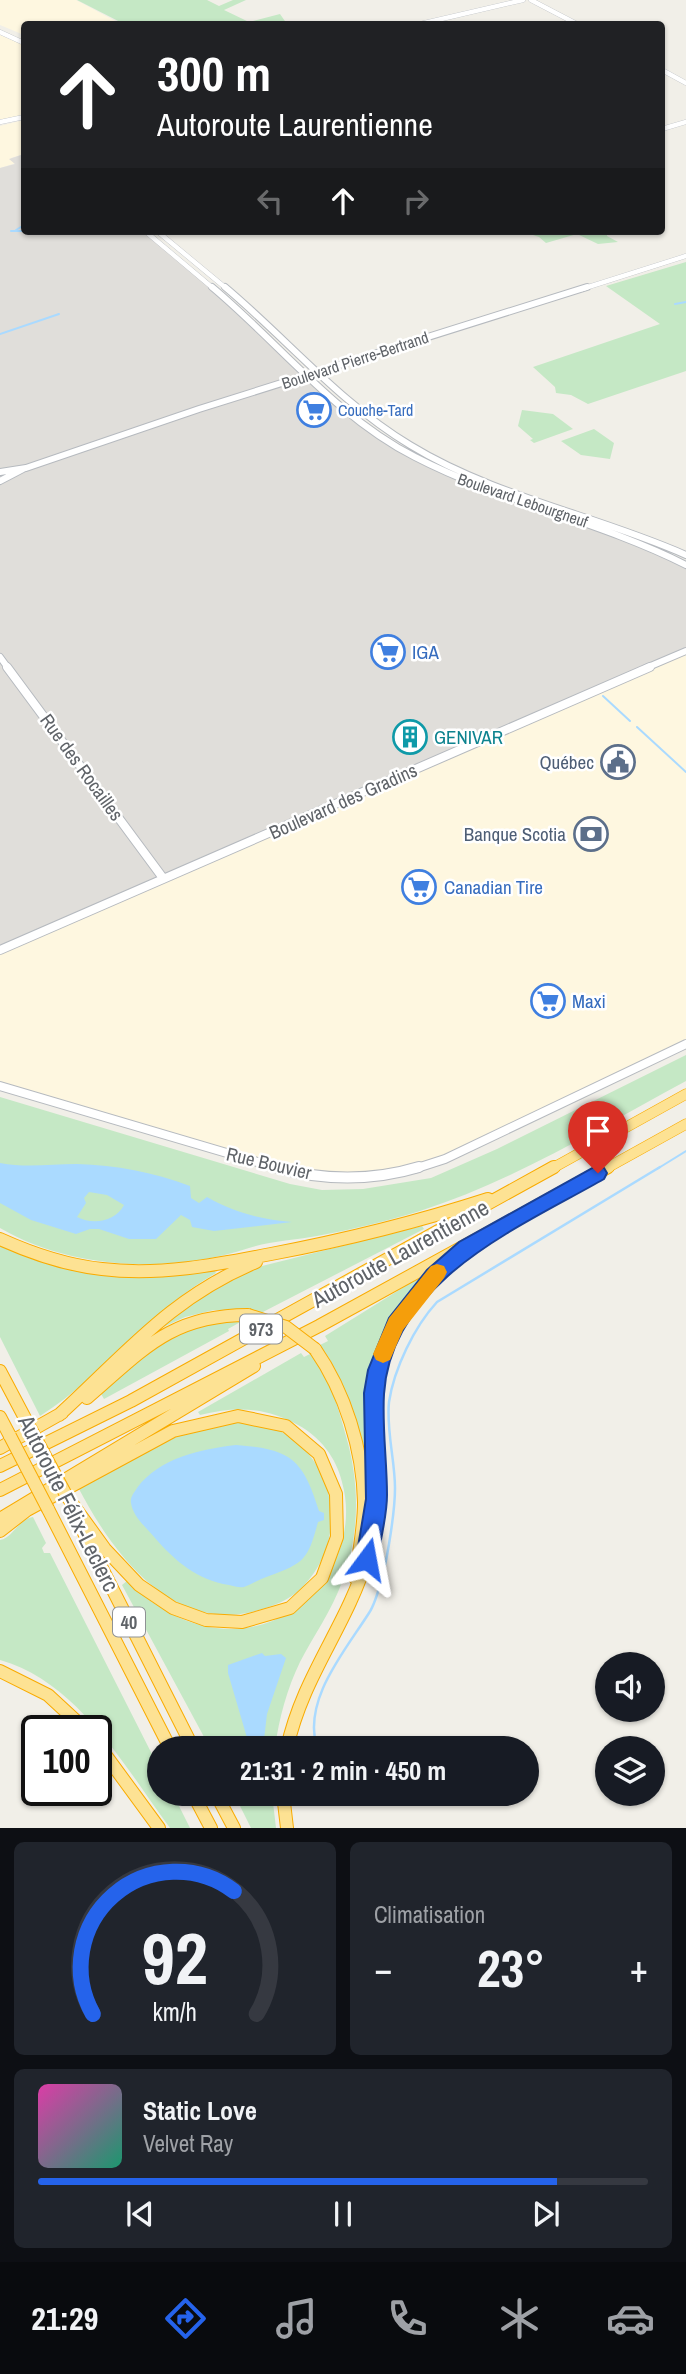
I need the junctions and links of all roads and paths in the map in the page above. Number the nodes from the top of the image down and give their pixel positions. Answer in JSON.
{"nodes":[{"id":1,"x":523,"y":0,"type":"edge"},
{"id":2,"x":531,"y":0,"type":"edge"},
{"id":3,"x":433,"y":21,"type":"edge"},
{"id":4,"x":571,"y":21,"type":"edge"},
{"id":5,"x":0,"y":29,"type":"edge"},
{"id":6,"x":21,"y":40,"type":"edge"},
{"id":7,"x":665,"y":71,"type":"edge"},
{"id":8,"x":686,"y":83,"type":"edge"},
{"id":9,"x":21,"y":119,"type":"edge"},
{"id":10,"x":686,"y":122,"type":"edge"},
{"id":11,"x":0,"y":124,"type":"edge"},
{"id":12,"x":665,"y":128,"type":"edge"},
{"id":13,"x":162,"y":235,"type":"edge"},
{"id":14,"x":151,"y":236,"type":"edge"},
{"id":15,"x":686,"y":256,"type":"edge"},
{"id":16,"x":319,"y":371,"type":"junction"},
{"id":17,"x":309,"y":374,"type":"junction"},
{"id":18,"x":26,"y":468,"type":"junction"},
{"id":19,"x":0,"y":472,"type":"edge"},
{"id":20,"x":0,"y":481,"type":"edge"},
{"id":21,"x":686,"y":555,"type":"edge"},
{"id":22,"x":686,"y":565,"type":"edge"},
{"id":23,"x":686,"y":651,"type":"edge"},
{"id":24,"x":0,"y":657,"type":"edge"},
{"id":25,"x":163,"y":878,"type":"junction"},
{"id":26,"x":0,"y":950,"type":"edge"},
{"id":27,"x":686,"y":1044,"type":"edge"},
{"id":28,"x":0,"y":1086,"type":"edge"},
{"id":29,"x":686,"y":1094,"type":"edge"},
{"id":30,"x":686,"y":1124,"type":"edge"},
{"id":31,"x":512,"y":1191,"type":"junction"},
{"id":32,"x":0,"y":1239,"type":"edge"},
{"id":33,"x":466,"y":1248,"type":"junction"},
{"id":34,"x":293,"y":1250,"type":"junction"},
{"id":35,"x":319,"y":1326,"type":"junction"},
{"id":36,"x":0,"y":1371,"type":"edge"},
{"id":37,"x":59,"y":1415,"type":"junction"},
{"id":38,"x":0,"y":1417,"type":"edge"},
{"id":39,"x":5,"y":1433,"type":"edge"},
{"id":40,"x":0,"y":1448,"type":"edge"},
{"id":41,"x":0,"y":1465,"type":"edge"},
{"id":42,"x":0,"y":1490,"type":"edge"},
{"id":43,"x":66,"y":1495,"type":"junction"},
{"id":44,"x":0,"y":1519,"type":"edge"},
{"id":45,"x":0,"y":1531,"type":"edge"},
{"id":46,"x":352,"y":1592,"type":"junction"},
{"id":47,"x":0,"y":1671,"type":"edge"},
{"id":48,"x":72,"y":1715,"type":"edge"},
{"id":49,"x":164,"y":1736,"type":"edge"},
{"id":50,"x":187,"y":1736,"type":"edge"},
{"id":51,"x":290,"y":1736,"type":"edge"},
{"id":52,"x":112,"y":1764,"type":"edge"},
{"id":53,"x":199,"y":1806,"type":"edge"},
{"id":54,"x":222,"y":1806,"type":"edge"},
{"id":55,"x":284,"y":1806,"type":"edge"},
{"id":56,"x":159,"y":1828,"type":"edge"},
{"id":57,"x":211,"y":1828,"type":"edge"},
{"id":58,"x":234,"y":1828,"type":"edge"},
{"id":59,"x":287,"y":1828,"type":"edge"}],
"edges":[{"from":1,"to":3,"type":"main road"},
{"from":2,"to":4,"type":"main road"},
{"from":5,"to":6,"type":"main road"},
{"from":7,"to":8,"type":"main road"},
{"from":9,"to":11,"type":"main road"},
{"from":10,"to":12,"type":"main road"},
{"from":13,"to":16,"type":"main road","name":"Boulevard Lebourgneuf"},
{"from":14,"to":17,"type":"main road","name":"Boulevard Lebourgneuf"},
{"from":15,"to":16,"type":"main road","name":"Boulevard Pierre-Bertrand"},
{"from":16,"to":17,"type":"main road","name":"Boulevard Pierre-Bertrand"},
{"from":16,"to":21,"type":"main road","name":"Boulevard Lebourgneuf"},
{"from":17,"to":18,"type":"main road","name":"Boulevard Pierre-Bertrand"},
{"from":17,"to":22,"type":"main road","name":"Boulevard Lebourgneuf"},
{"from":18,"to":19,"type":"main road","name":"Boulevard Pierre-Bertrand"},
{"from":18,"to":20,"type":"main road","name":"Boulevard Pierre-Bertrand"},
{"from":23,"to":25,"type":"main road","name":"Boulevard des Gradins"},
{"from":24,"to":25,"type":"main road","name":"Rue des Rocailles"},
{"from":25,"to":26,"type":"main road","name":"Boulevard des Gradins"},
{"from":27,"to":28,"type":"main road","name":"Rue Bouvier"},
{"from":29,"to":31,"type":"highway","name":"Autoroute Laurentienne"},
{"from":30,"to":33,"type":"highway","name":"Autoroute Laurentienne"},
{"from":31,"to":34,"type":"highway"},
{"from":31,"to":41,"type":"highway","name":"Autoroute Laurentienne","number":"973"},
{"from":32,"to":34,"type":"highway"},
{"from":33,"to":35,"type":"highway","name":"Autoroute Laurentienne"},
{"from":33,"to":46,"type":"highway"},
{"from":34,"to":37,"type":"highway"},
{"from":35,"to":42,"type":"highway","name":"Autoroute Laurentienne","number":"973"},
{"from":35,"to":44,"type":"highway"},
{"from":36,"to":43,"type":"highway","name":"Autoroute Félix-Leclerc","number":"40","bridge":true},
{"from":37,"to":40,"type":"highway"},
{"from":37,"to":46,"type":"highway","bridge":true},
{"from":38,"to":39,"type":"highway","name":"Autoroute Félix-Leclerc","number":"40"},
{"from":39,"to":49,"type":"highway","name":"Autoroute Félix-Leclerc","number":"40","bridge":true},
{"from":43,"to":45,"type":"highway"},
{"from":43,"to":50,"type":"highway","name":"Autoroute Félix-Leclerc","number":"40"},
{"from":46,"to":51,"type":"highway"},
{"from":47,"to":48,"type":"highway"},
{"from":52,"to":56,"type":"highway"},
{"from":53,"to":57,"type":"highway"},
{"from":54,"to":58,"type":"highway"},
{"from":55,"to":59,"type":"highway"}]}
